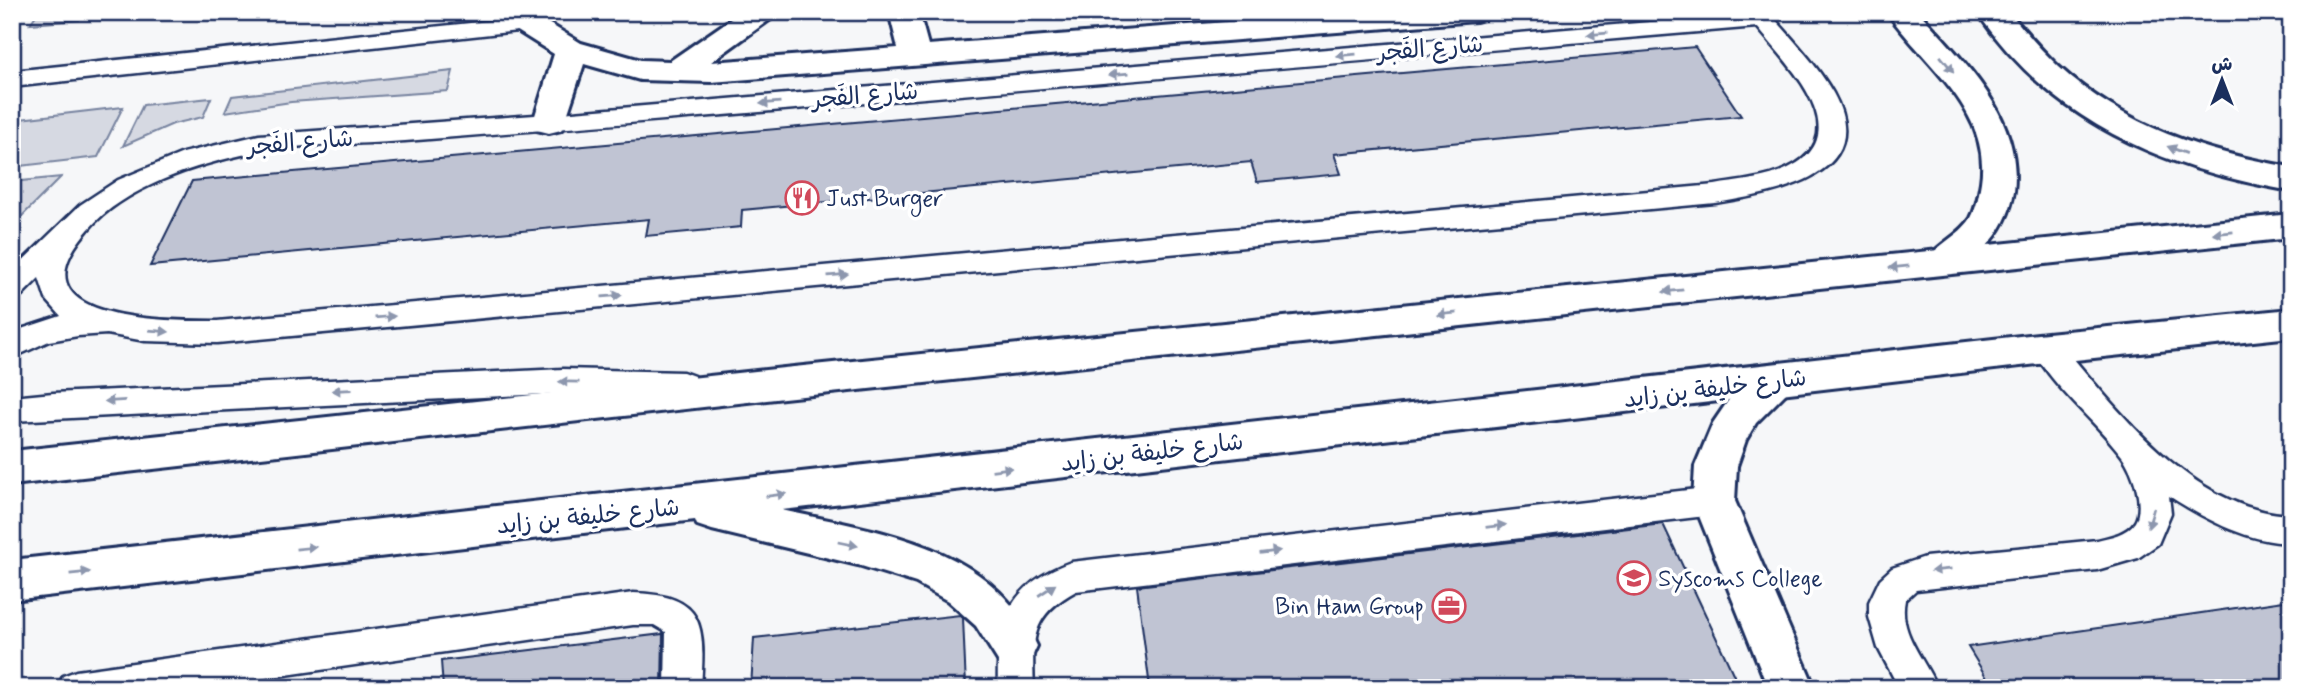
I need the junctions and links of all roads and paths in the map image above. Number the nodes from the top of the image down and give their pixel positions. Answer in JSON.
{"nodes":[{"id":1,"x":761,"y":12,"type":"edge"},
{"id":2,"x":904,"y":12,"type":"edge"},
{"id":3,"x":1476,"y":12,"type":"edge"},
{"id":4,"x":1902,"y":12,"type":"edge"},
{"id":5,"x":1992,"y":12,"type":"edge"},
{"id":6,"x":1759,"y":16,"type":"edge"},
{"id":7,"x":518,"y":18,"type":"edge"},
{"id":8,"x":570,"y":50,"type":"junction"},
{"id":9,"x":916,"y":56,"type":"junction"},
{"id":10,"x":674,"y":73,"type":"junction"},
{"id":11,"x":12,"y":79,"type":"edge"},
{"id":12,"x":548,"y":122,"type":"junction"},
{"id":13,"x":2291,"y":179,"type":"edge"},
{"id":14,"x":78,"y":223,"type":"junction"},
{"id":15,"x":2291,"y":226,"type":"edge"},
{"id":16,"x":1943,"y":263,"type":"junction"},
{"id":17,"x":12,"y":288,"type":"edge"},
{"id":18,"x":2291,"y":323,"type":"edge"},
{"id":19,"x":113,"y":326,"type":"junction"},
{"id":20,"x":12,"y":347,"type":"edge"},
{"id":21,"x":2047,"y":348,"type":"junction"},
{"id":22,"x":1773,"y":381,"type":"junction"},
{"id":23,"x":784,"y":383,"type":"junction"},
{"id":24,"x":12,"y":402,"type":"edge"},
{"id":25,"x":53,"y":405,"type":"junction"},
{"id":26,"x":12,"y":409,"type":"edge"},
{"id":27,"x":2137,"y":454,"type":"junction"},
{"id":28,"x":12,"y":468,"type":"edge"},
{"id":29,"x":1714,"y":501,"type":"junction"},
{"id":30,"x":686,"y":505,"type":"junction"},
{"id":31,"x":2291,"y":530,"type":"edge"},
{"id":32,"x":12,"y":580,"type":"edge"},
{"id":33,"x":1014,"y":646,"type":"junction"},
{"id":34,"x":76,"y":688,"type":"edge"},
{"id":35,"x":683,"y":688,"type":"edge"},
{"id":36,"x":1016,"y":688,"type":"edge"},
{"id":37,"x":1792,"y":688,"type":"edge"},
{"id":38,"x":1919,"y":688,"type":"edge"}],
"edges":[{"from":1,"to":10,"type":"main road"},
{"from":2,"to":9,"type":"main road"},
{"from":3,"to":9,"type":"main road"},
{"from":4,"to":16,"type":"main road","one_way":true},
{"from":13,"to":5,"type":"main road","one_way":true},
{"from":6,"to":12,"type":"lane","name":"شارع الفَجر","one_way":true},
{"from":19,"to":6,"type":"lane","one_way":true},
{"from":7,"to":8,"type":"main road"},
{"from":7,"to":11,"type":"lane"},
{"from":8,"to":10,"type":"main road"},
{"from":8,"to":12,"type":"main road"},
{"from":9,"to":10,"type":"main road"},
{"from":12,"to":14,"type":"lane","name":"شارع الفَجر"},
{"from":14,"to":17,"type":"lane","name":"شارع الفَجر"},
{"from":14,"to":19,"type":"lane"},
{"from":15,"to":16,"type":"main road","one_way":true},
{"from":16,"to":23,"type":"main road","one_way":true},
{"from":18,"to":21,"type":"main road","name":"شارع خليفة بن زايد"},
{"from":19,"to":20,"type":"lane"},
{"from":21,"to":22,"type":"main road","name":"شارع خليفة بن زايد"},
{"from":21,"to":27,"type":"lane"},
{"from":22,"to":29,"type":"main road"},
{"from":30,"to":22,"type":"main road","name":"شارع خليفة بن زايد","one_way":true},
{"from":23,"to":25,"type":"lane","one_way":true},
{"from":23,"to":28,"type":"main road"},
{"from":24,"to":25,"type":"lane"},
{"from":25,"to":26,"type":"lane"},
{"from":27,"to":31,"type":"lane"},
{"from":27,"to":38,"type":"lane","one_way":true},
{"from":33,"to":29,"type":"lane","one_way":true},
{"from":29,"to":37,"type":"main road"},
{"from":32,"to":30,"type":"main road","name":"شارع خليفة بن زايد","one_way":true},
{"from":30,"to":33,"type":"main road","one_way":true},
{"from":33,"to":36,"type":"lane"},
{"from":34,"to":35,"type":"lane"}]}
